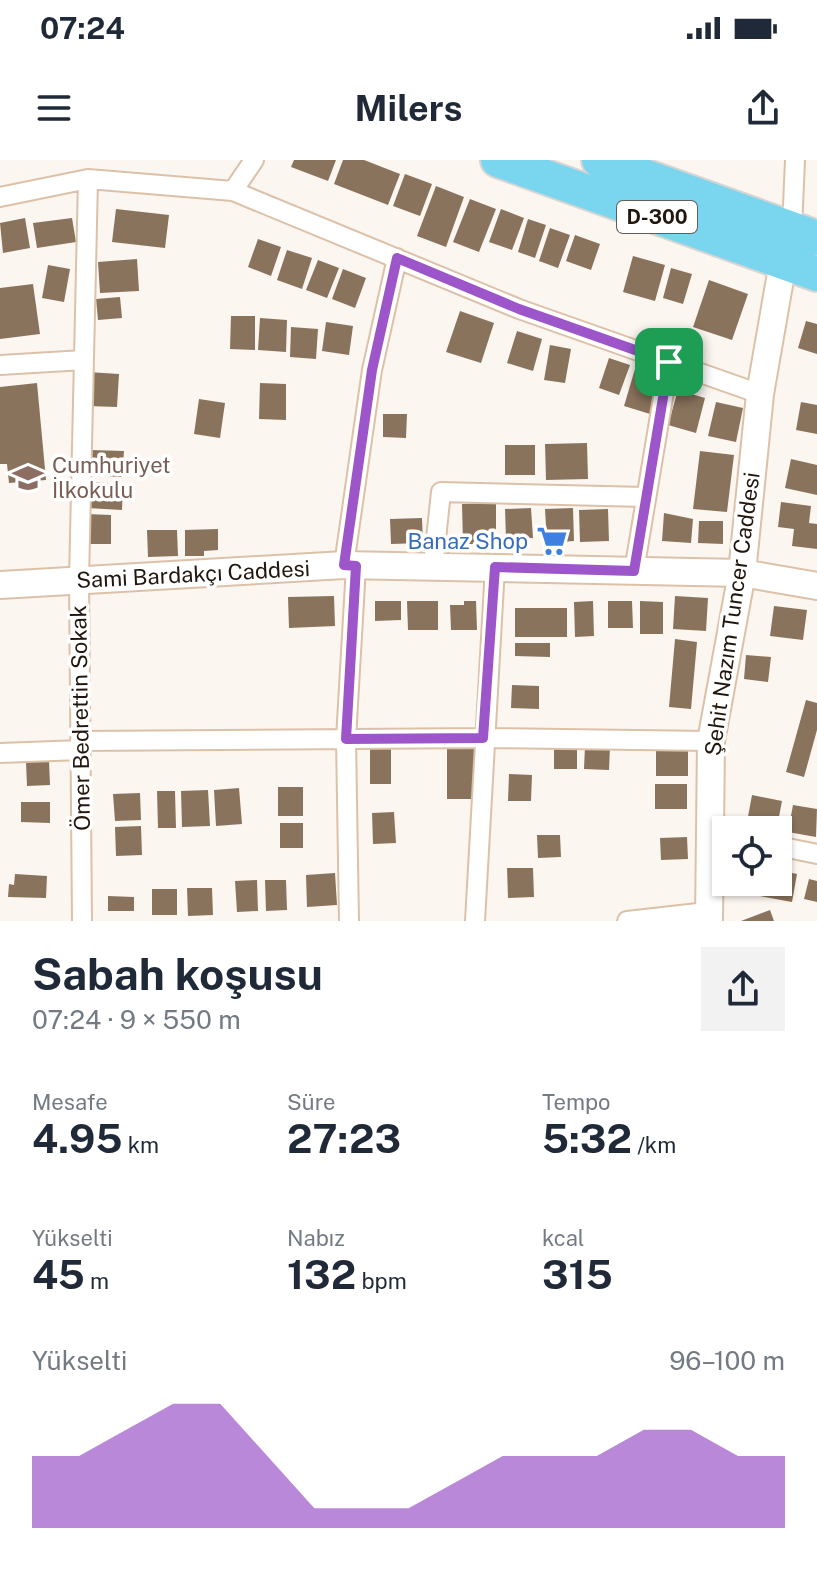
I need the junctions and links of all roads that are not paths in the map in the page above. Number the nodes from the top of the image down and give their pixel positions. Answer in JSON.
{"nodes":[{"id":1,"x":254,"y":160,"type":"edge"},
{"id":2,"x":498,"y":160,"type":"edge"},
{"id":3,"x":599,"y":160,"type":"edge"},
{"id":4,"x":795,"y":160,"type":"edge"},
{"id":5,"x":88,"y":179,"type":"junction"},
{"id":6,"x":233,"y":191,"type":"junction"},
{"id":7,"x":0,"y":197,"type":"edge"},
{"id":8,"x":805,"y":234,"type":"edge"},
{"id":9,"x":397,"y":258,"type":"junction"},
{"id":10,"x":783,"y":262,"type":"junction"},
{"id":11,"x":817,"y":274,"type":"edge"},
{"id":12,"x":84,"y":360,"type":"junction"},
{"id":13,"x":669,"y":362,"type":"junction"},
{"id":14,"x":0,"y":365,"type":"edge"},
{"id":15,"x":760,"y":394,"type":"junction"},
{"id":16,"x":646,"y":497,"type":"junction"},
{"id":17,"x":350,"y":566,"type":"junction"},
{"id":18,"x":433,"y":567,"type":"junction"},
{"id":19,"x":495,"y":567,"type":"junction"},
{"id":20,"x":634,"y":571,"type":"junction"},
{"id":21,"x":742,"y":573,"type":"junction"},
{"id":22,"x":79,"y":580,"type":"junction"},
{"id":23,"x":0,"y":585,"type":"edge"},
{"id":24,"x":817,"y":586,"type":"edge"},
{"id":25,"x":483,"y":738,"type":"junction"},
{"id":26,"x":346,"y":739,"type":"junction"},
{"id":27,"x":711,"y":741,"type":"junction"},
{"id":28,"x":80,"y":745,"type":"junction"},
{"id":29,"x":0,"y":753,"type":"edge"},
{"id":30,"x":716,"y":816,"type":"edge"},
{"id":31,"x":792,"y":849,"type":"edge"},
{"id":32,"x":817,"y":854,"type":"edge"},
{"id":33,"x":712,"y":879,"type":"edge"},
{"id":34,"x":708,"y":917,"type":"edge"},
{"id":35,"x":82,"y":921,"type":"edge"},
{"id":36,"x":349,"y":921,"type":"edge"},
{"id":37,"x":475,"y":921,"type":"edge"},
{"id":38,"x":627,"y":921,"type":"edge"}],
"edges":[{"from":1,"to":6,"type":"street"},
{"from":2,"to":10,"type":"highway","number":"D-300"},
{"from":3,"to":8,"type":"highway","number":"D-300"},
{"from":4,"to":8,"type":"street"},
{"from":5,"to":6,"type":"street"},
{"from":5,"to":7,"type":"street"},
{"from":5,"to":12,"type":"street","name":"Ömer Bedrettin Sokak"},
{"from":6,"to":9,"type":"street"},
{"from":9,"to":13,"type":"street"},
{"from":9,"to":17,"type":"street"},
{"from":10,"to":11,"type":"highway","number":"D-300"},
{"from":10,"to":15,"type":"street","name":"Şehit Nazım Tuncer Caddesi"},
{"from":12,"to":14,"type":"street"},
{"from":12,"to":22,"type":"street","name":"Ömer Bedrettin Sokak"},
{"from":13,"to":15,"type":"street"},
{"from":13,"to":16,"type":"street"},
{"from":15,"to":21,"type":"street","name":"Şehit Nazım Tuncer Caddesi"},
{"from":16,"to":18,"type":"street"},
{"from":16,"to":20,"type":"street"},
{"from":17,"to":18,"type":"street","name":"Sami Bardakçı Caddesi"},
{"from":17,"to":22,"type":"street","name":"Sami Bardakçı Caddesi"},
{"from":17,"to":26,"type":"street"},
{"from":18,"to":19,"type":"street","name":"Sami Bardakçı Caddesi"},
{"from":19,"to":20,"type":"street","name":"Sami Bardakçı Caddesi"},
{"from":19,"to":25,"type":"street"},
{"from":20,"to":21,"type":"street","name":"Sami Bardakçı Caddesi"},
{"from":21,"to":24,"type":"street","name":"Sami Bardakçı Caddesi"},
{"from":21,"to":27,"type":"street","name":"Şehit Nazım Tuncer Caddesi"},
{"from":22,"to":23,"type":"street","name":"Sami Bardakçı Caddesi"},
{"from":22,"to":28,"type":"street","name":"Ömer Bedrettin Sokak"},
{"from":25,"to":26,"type":"street"},
{"from":25,"to":27,"type":"street"},
{"from":25,"to":37,"type":"street"},
{"from":26,"to":28,"type":"street"},
{"from":26,"to":36,"type":"street"},
{"from":27,"to":30,"type":"street","name":"Şehit Nazım Tuncer Caddesi"},
{"from":28,"to":29,"type":"street"},
{"from":28,"to":35,"type":"street","name":"Ömer Bedrettin Sokak"},
{"from":31,"to":32,"type":"street"},
{"from":33,"to":34,"type":"street","name":"Şehit Nazım Tuncer Caddesi"},
{"from":34,"to":38,"type":"street"}]}
